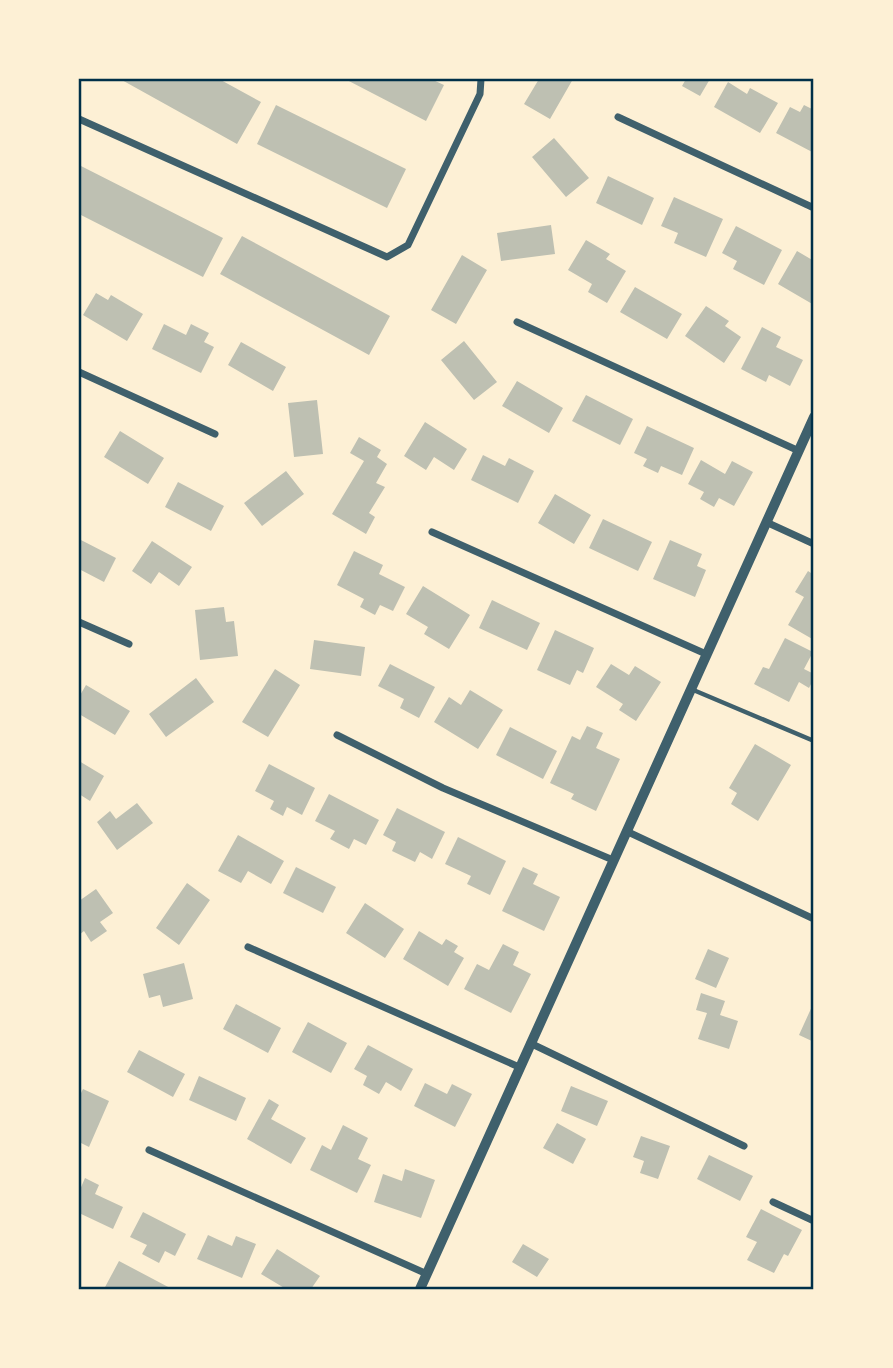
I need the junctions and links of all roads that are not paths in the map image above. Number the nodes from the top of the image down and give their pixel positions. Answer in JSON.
{"nodes":[{"id":1,"x":481,"y":79,"type":"edge"},
{"id":2,"x":618,"y":117,"type":"dead end"},
{"id":3,"x":79,"y":119,"type":"edge"},
{"id":4,"x":814,"y":208,"type":"edge"},
{"id":5,"x":517,"y":322,"type":"dead end"},
{"id":6,"x":79,"y":372,"type":"edge"},
{"id":7,"x":814,"y":417,"type":"edge"},
{"id":8,"x":215,"y":434,"type":"dead end"},
{"id":9,"x":799,"y":451,"type":"junction"},
{"id":10,"x":766,"y":522,"type":"junction"},
{"id":11,"x":432,"y":533,"type":"dead end"},
{"id":12,"x":814,"y":544,"type":"edge"},
{"id":13,"x":79,"y":622,"type":"edge"},
{"id":14,"x":129,"y":644,"type":"dead end"},
{"id":15,"x":706,"y":654,"type":"junction"},
{"id":16,"x":690,"y":689,"type":"junction"},
{"id":17,"x":337,"y":735,"type":"dead end"},
{"id":18,"x":814,"y":741,"type":"edge"},
{"id":19,"x":626,"y":831,"type":"junction"},
{"id":20,"x":613,"y":860,"type":"junction"},
{"id":21,"x":814,"y":919,"type":"edge"},
{"id":22,"x":248,"y":947,"type":"dead end"},
{"id":23,"x":530,"y":1043,"type":"junction"},
{"id":24,"x":519,"y":1067,"type":"junction"},
{"id":25,"x":744,"y":1146,"type":"dead end"},
{"id":26,"x":149,"y":1150,"type":"dead end"},
{"id":27,"x":773,"y":1202,"type":"dead end"},
{"id":28,"x":814,"y":1221,"type":"edge"},
{"id":29,"x":427,"y":1274,"type":"junction"},
{"id":30,"x":420,"y":1289,"type":"edge"}],
"edges":[{"from":1,"to":3,"type":"street"},
{"from":2,"to":4,"type":"street"},
{"from":5,"to":9,"type":"street"},
{"from":6,"to":8,"type":"street"},
{"from":7,"to":9,"type":"street"},
{"from":9,"to":10,"type":"street"},
{"from":10,"to":12,"type":"street"},
{"from":10,"to":15,"type":"street"},
{"from":11,"to":15,"type":"street"},
{"from":13,"to":14,"type":"street"},
{"from":15,"to":16,"type":"street"},
{"from":16,"to":18,"type":"lane"},
{"from":16,"to":19,"type":"street"},
{"from":17,"to":20,"type":"street"},
{"from":19,"to":20,"type":"street"},
{"from":19,"to":21,"type":"street"},
{"from":20,"to":23,"type":"street"},
{"from":22,"to":24,"type":"street"},
{"from":23,"to":24,"type":"street"},
{"from":23,"to":25,"type":"street"},
{"from":24,"to":29,"type":"street"},
{"from":26,"to":29,"type":"street"},
{"from":27,"to":28,"type":"street"},
{"from":29,"to":30,"type":"street"}]}
